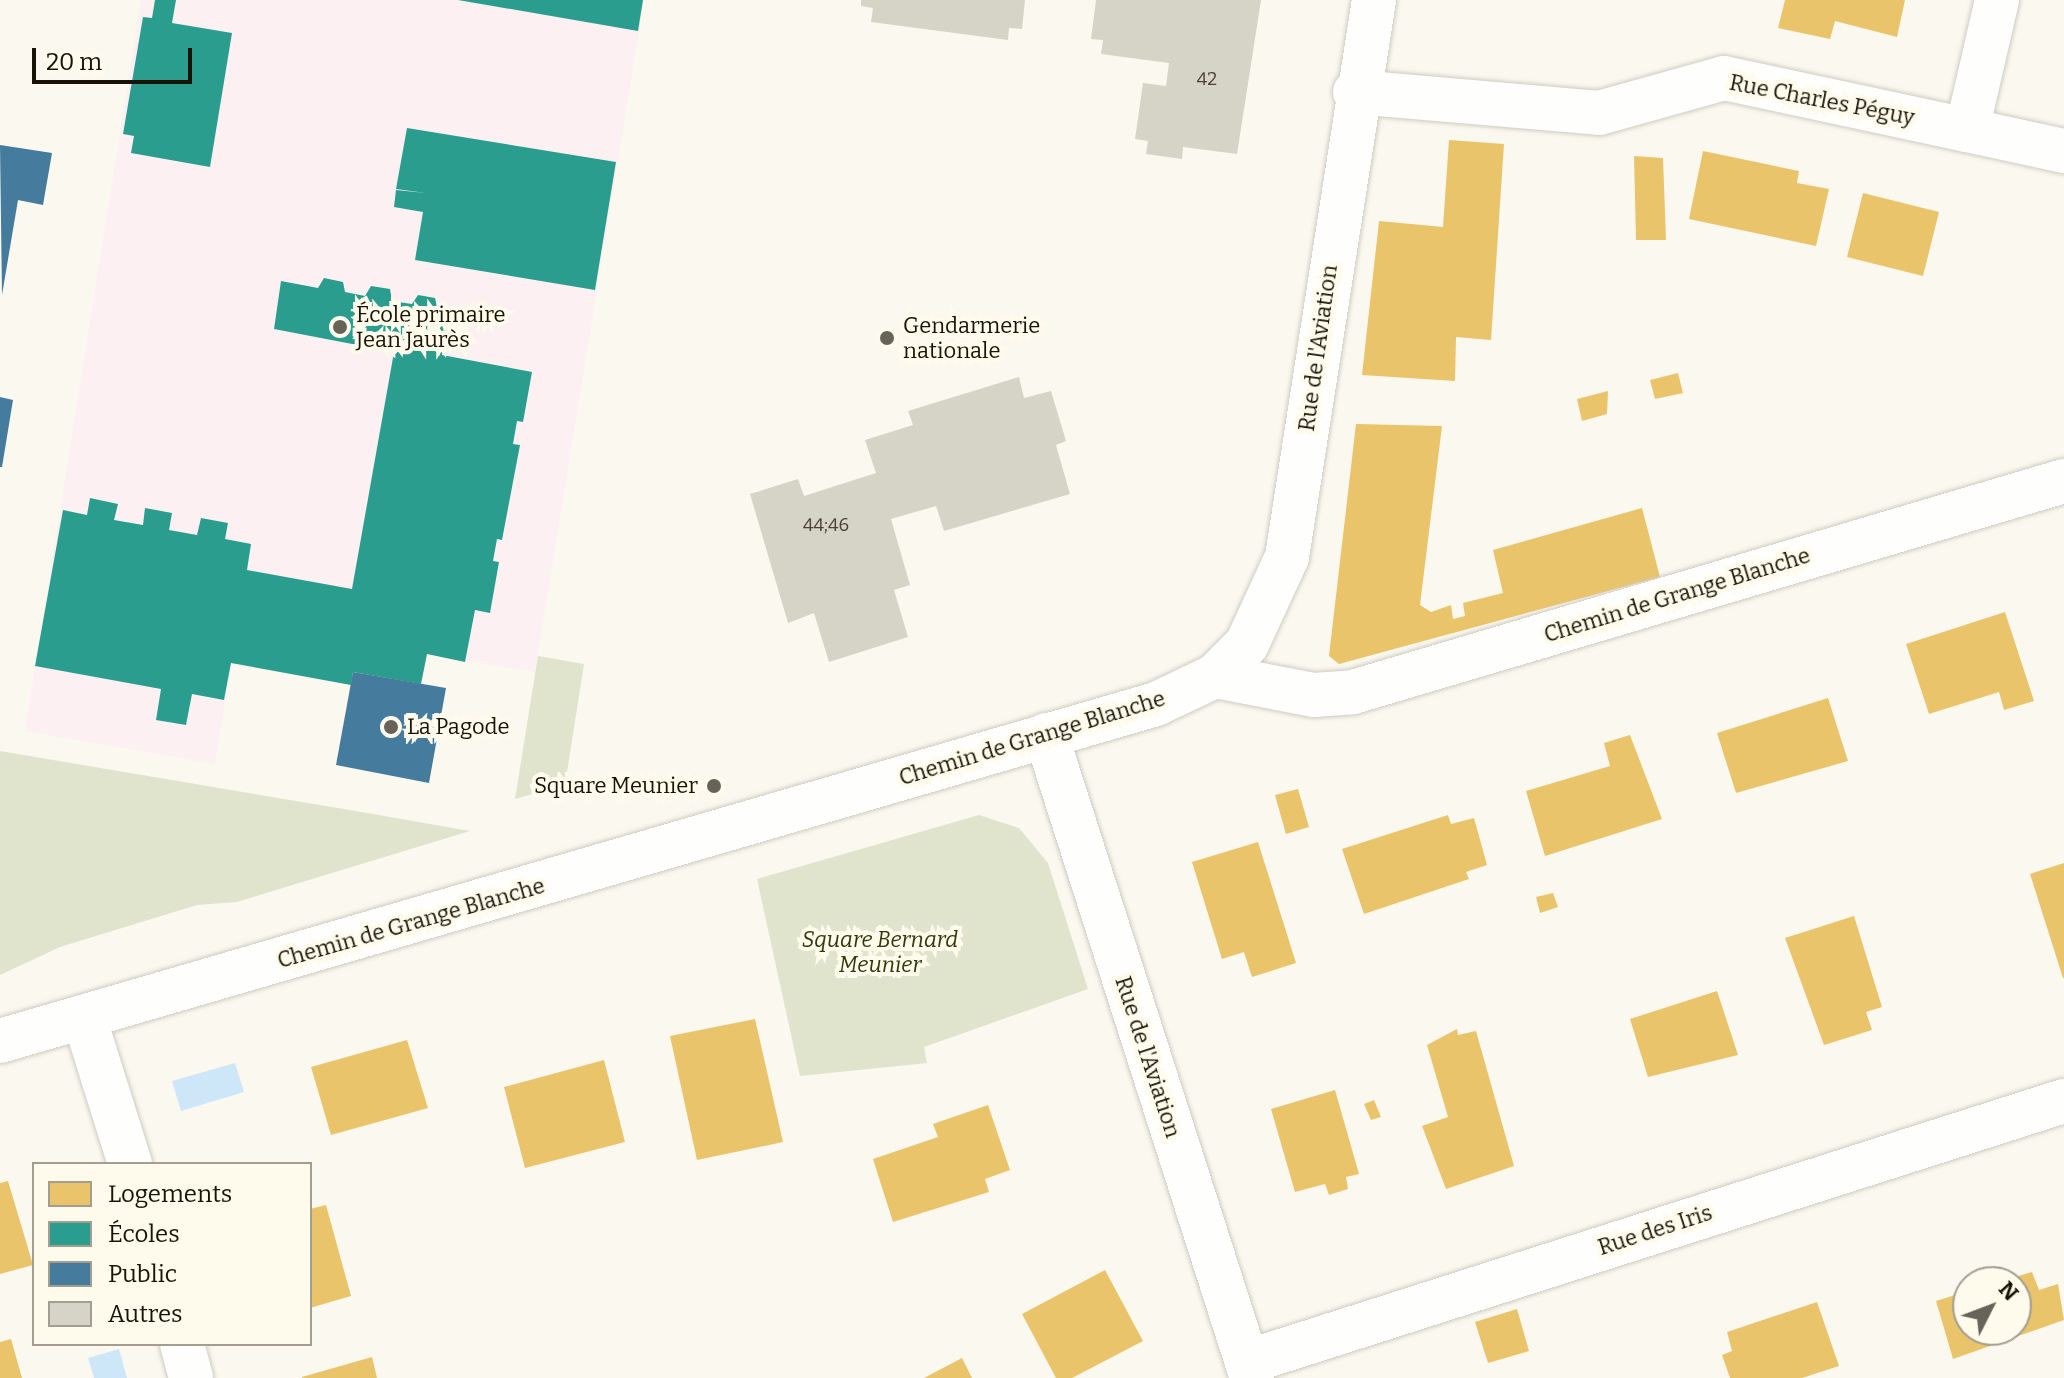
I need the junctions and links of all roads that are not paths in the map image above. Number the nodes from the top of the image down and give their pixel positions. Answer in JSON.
{"nodes":[{"id":1,"x":1374,"y":0,"type":"edge"},
{"id":2,"x":1997,"y":0,"type":"edge"},
{"id":3,"x":1355,"y":92,"type":"junction"},
{"id":4,"x":1967,"y":130,"type":"junction"},
{"id":5,"x":2064,"y":151,"type":"edge"},
{"id":6,"x":2064,"y":481,"type":"edge"},
{"id":7,"x":1215,"y":676,"type":"junction"},
{"id":8,"x":1046,"y":735,"type":"junction"},
{"id":9,"x":84,"y":1017,"type":"junction"},
{"id":10,"x":0,"y":1041,"type":"edge"},
{"id":11,"x":2064,"y":1101,"type":"edge"},
{"id":12,"x":129,"y":1162,"type":"edge"},
{"id":13,"x":183,"y":1346,"type":"edge"},
{"id":14,"x":1249,"y":1370,"type":"edge"},
{"id":15,"x":191,"y":1378,"type":"edge"}],
"edges":[{"from":1,"to":3,"type":"street","name":"Rue de l'Aviation"},
{"from":2,"to":4,"type":"street"},
{"from":3,"to":4,"type":"street","name":"Rue Charles Péguy"},
{"from":3,"to":7,"type":"street","name":"Rue de l'Aviation"},
{"from":4,"to":5,"type":"street","name":"Rue Charles Péguy"},
{"from":6,"to":7,"type":"street","name":"Chemin de Grange Blanche"},
{"from":7,"to":8,"type":"street","name":"Chemin de Grange Blanche"},
{"from":8,"to":9,"type":"street","name":"Chemin de Grange Blanche"},
{"from":8,"to":14,"type":"street","name":"Rue de l'Aviation"},
{"from":9,"to":10,"type":"street","name":"Chemin de Grange Blanche"},
{"from":9,"to":12,"type":"street"},
{"from":11,"to":14,"type":"street","name":"Rue des Iris"},
{"from":13,"to":15,"type":"street"}]}
